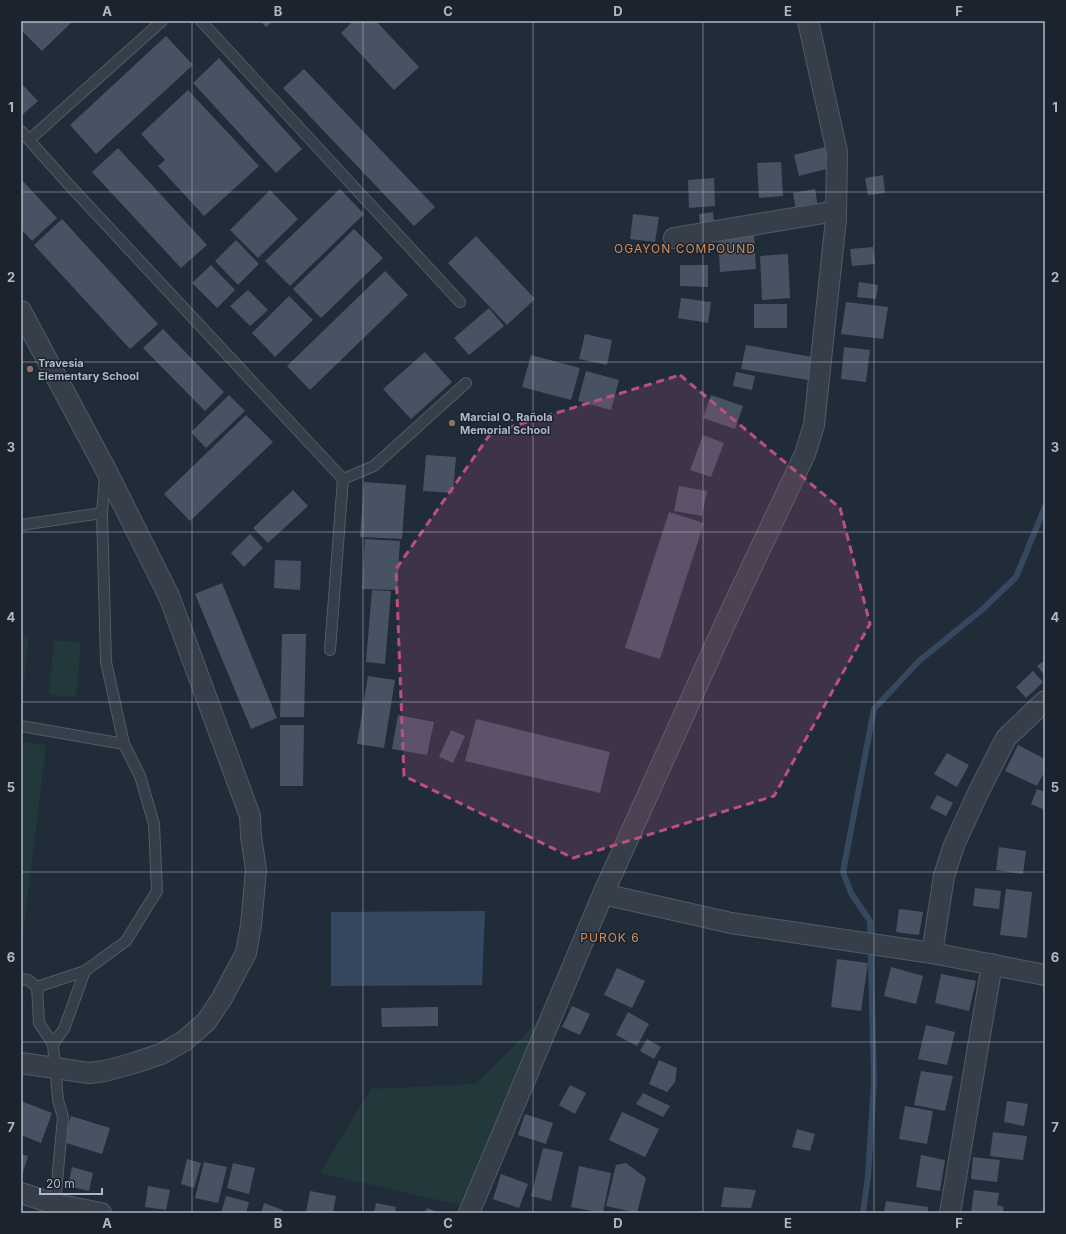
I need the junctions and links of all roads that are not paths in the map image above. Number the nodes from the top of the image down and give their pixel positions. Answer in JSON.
{"nodes":[{"id":1,"x":162,"y":21,"type":"edge"},
{"id":2,"x":201,"y":21,"type":"edge"},
{"id":3,"x":808,"y":21,"type":"edge"},
{"id":4,"x":21,"y":131,"type":"edge"},
{"id":5,"x":29,"y":140,"type":"junction"},
{"id":6,"x":836,"y":211,"type":"junction"},
{"id":7,"x":674,"y":238,"type":"dead end"},
{"id":8,"x":460,"y":302,"type":"dead end"},
{"id":9,"x":21,"y":311,"type":"edge"},
{"id":10,"x":466,"y":383,"type":"dead end"},
{"id":11,"x":106,"y":470,"type":"junction"},
{"id":12,"x":343,"y":479,"type":"junction"},
{"id":13,"x":102,"y":513,"type":"junction"},
{"id":14,"x":21,"y":525,"type":"edge"},
{"id":15,"x":330,"y":650,"type":"dead end"},
{"id":16,"x":1045,"y":701,"type":"edge"},
{"id":17,"x":21,"y":726,"type":"edge"},
{"id":18,"x":124,"y":744,"type":"junction"},
{"id":19,"x":603,"y":894,"type":"junction"},
{"id":20,"x":932,"y":953,"type":"junction"},
{"id":21,"x":992,"y":964,"type":"junction"},
{"id":22,"x":86,"y":971,"type":"junction"},
{"id":23,"x":1045,"y":975,"type":"edge"},
{"id":24,"x":21,"y":979,"type":"edge"},
{"id":25,"x":37,"y":987,"type":"junction"},
{"id":26,"x":53,"y":1044,"type":"junction"},
{"id":27,"x":21,"y":1063,"type":"edge"},
{"id":28,"x":55,"y":1068,"type":"junction"},
{"id":29,"x":21,"y":1193,"type":"edge"},
{"id":30,"x":54,"y":1209,"type":"edge"},
{"id":31,"x":101,"y":1213,"type":"edge"},
{"id":32,"x":470,"y":1213,"type":"edge"},
{"id":33,"x":950,"y":1213,"type":"edge"}],
"edges":[{"from":1,"to":5,"type":"lane"},
{"from":2,"to":8,"type":"lane"},
{"from":3,"to":6,"type":"street"},
{"from":4,"to":5,"type":"lane"},
{"from":5,"to":12,"type":"lane"},
{"from":6,"to":7,"type":"street"},
{"from":6,"to":19,"type":"street"},
{"from":9,"to":11,"type":"street"},
{"from":10,"to":12,"type":"lane"},
{"from":11,"to":13,"type":"lane"},
{"from":11,"to":28,"type":"street"},
{"from":12,"to":15,"type":"lane"},
{"from":13,"to":14,"type":"lane"},
{"from":13,"to":18,"type":"lane"},
{"from":16,"to":20,"type":"street"},
{"from":17,"to":18,"type":"lane"},
{"from":18,"to":22,"type":"lane"},
{"from":19,"to":20,"type":"street"},
{"from":19,"to":32,"type":"street"},
{"from":20,"to":21,"type":"street"},
{"from":21,"to":23,"type":"street"},
{"from":21,"to":33,"type":"street"},
{"from":22,"to":25,"type":"lane"},
{"from":22,"to":26,"type":"lane"},
{"from":24,"to":25,"type":"lane"},
{"from":25,"to":26,"type":"lane"},
{"from":26,"to":28,"type":"lane"},
{"from":27,"to":28,"type":"street"},
{"from":28,"to":30,"type":"lane"},
{"from":29,"to":30,"type":"street"},
{"from":30,"to":31,"type":"street"}]}
